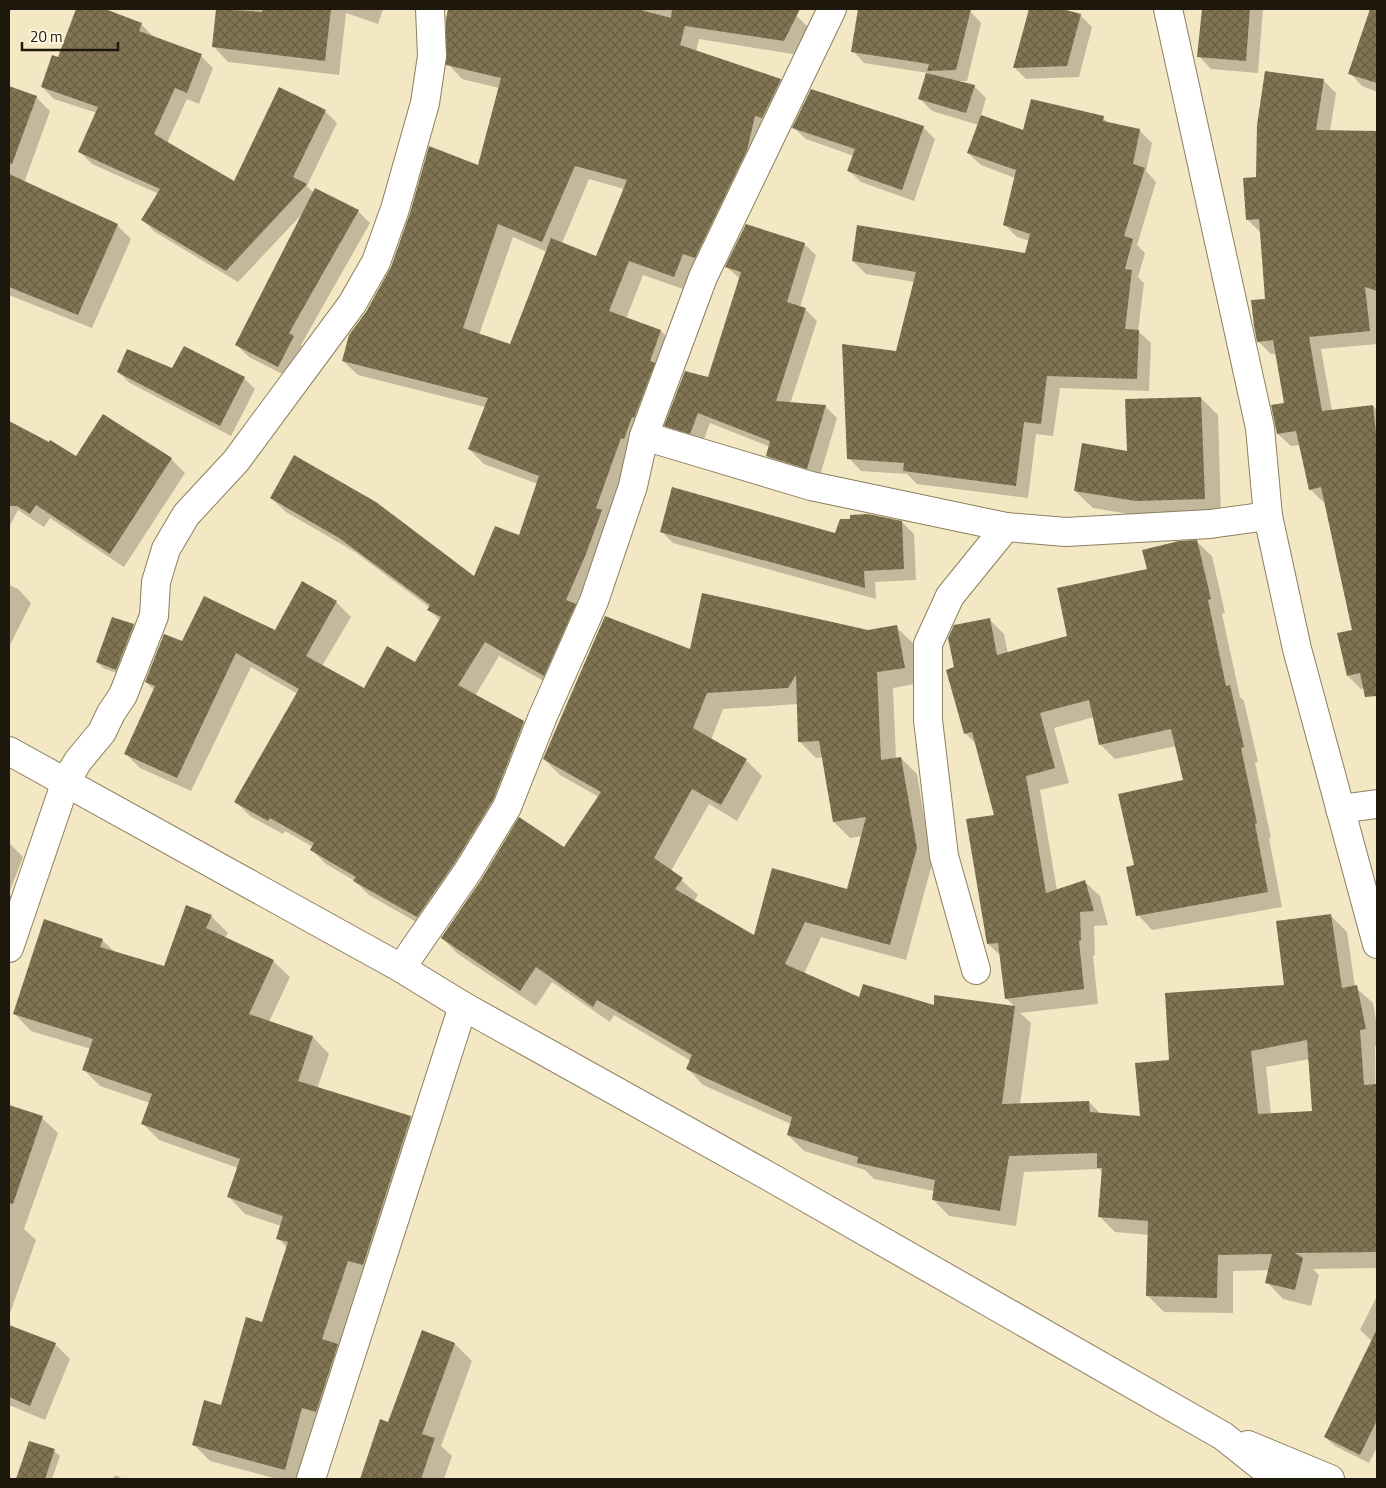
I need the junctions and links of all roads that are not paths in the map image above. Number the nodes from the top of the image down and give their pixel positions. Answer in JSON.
{"nodes":[{"id":1,"x":430,"y":9,"type":"edge"},
{"id":2,"x":832,"y":9,"type":"edge"},
{"id":3,"x":1168,"y":9,"type":"edge"},
{"id":4,"x":644,"y":436,"type":"junction"},
{"id":5,"x":1268,"y":516,"type":"junction"},
{"id":6,"x":1006,"y":526,"type":"junction"},
{"id":7,"x":9,"y":751,"type":"edge"},
{"id":8,"x":66,"y":781,"type":"junction"},
{"id":9,"x":1377,"y":804,"type":"edge"},
{"id":10,"x":1340,"y":809,"type":"junction"},
{"id":11,"x":1377,"y":944,"type":"edge"},
{"id":12,"x":9,"y":948,"type":"edge"},
{"id":13,"x":401,"y":968,"type":"junction"},
{"id":14,"x":976,"y":970,"type":"dead end"},
{"id":15,"x":462,"y":1006,"type":"junction"},
{"id":16,"x":1223,"y":1436,"type":"junction"},
{"id":17,"x":311,"y":1479,"type":"edge"},
{"id":18,"x":1277,"y":1479,"type":"edge"},
{"id":19,"x":1330,"y":1479,"type":"edge"}],
"edges":[{"from":1,"to":8,"type":"street"},
{"from":2,"to":4,"type":"street"},
{"from":3,"to":5,"type":"street"},
{"from":4,"to":6,"type":"street"},
{"from":4,"to":13,"type":"street"},
{"from":5,"to":6,"type":"street"},
{"from":5,"to":10,"type":"street"},
{"from":6,"to":14,"type":"street"},
{"from":7,"to":8,"type":"street"},
{"from":8,"to":12,"type":"street"},
{"from":8,"to":13,"type":"street"},
{"from":9,"to":10,"type":"street"},
{"from":10,"to":11,"type":"street"},
{"from":13,"to":15,"type":"street"},
{"from":15,"to":16,"type":"street"},
{"from":15,"to":17,"type":"street"},
{"from":16,"to":18,"type":"street"},
{"from":16,"to":19,"type":"street"}]}
